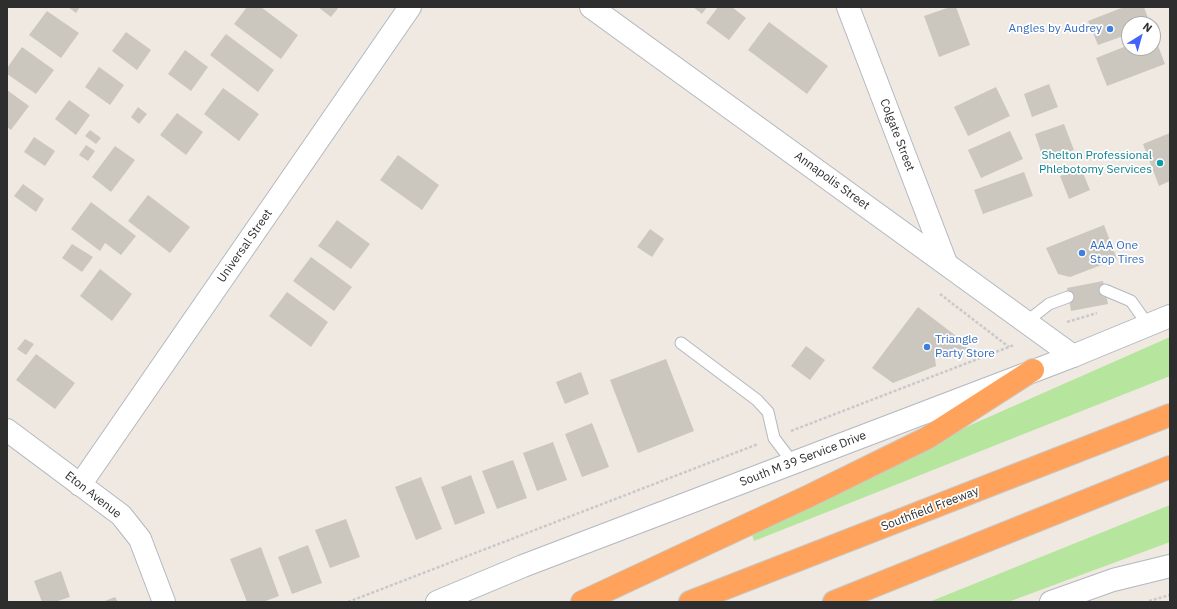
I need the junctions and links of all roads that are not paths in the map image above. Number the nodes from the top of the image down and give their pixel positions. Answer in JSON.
{"nodes":[{"id":1,"x":410,"y":7,"type":"edge"},
{"id":2,"x":591,"y":7,"type":"edge"},
{"id":3,"x":848,"y":7,"type":"edge"},
{"id":4,"x":946,"y":264,"type":"junction"},
{"id":5,"x":1105,"y":290,"type":"dead end"},
{"id":6,"x":1068,"y":298,"type":"dead end"},
{"id":7,"x":1170,"y":316,"type":"edge"},
{"id":8,"x":1026,"y":322,"type":"junction"},
{"id":9,"x":1148,"y":325,"type":"junction"},
{"id":10,"x":681,"y":343,"type":"dead end"},
{"id":11,"x":1073,"y":356,"type":"junction"},
{"id":12,"x":1033,"y":370,"type":"junction"},
{"id":13,"x":1170,"y":415,"type":"edge"},
{"id":14,"x":7,"y":430,"type":"edge"},
{"id":15,"x":793,"y":463,"type":"junction"},
{"id":16,"x":1170,"y":467,"type":"edge"},
{"id":17,"x":80,"y":484,"type":"junction"},
{"id":18,"x":1170,"y":566,"type":"edge"},
{"id":19,"x":1075,"y":598,"type":"edge"},
{"id":20,"x":164,"y":602,"type":"edge"},
{"id":21,"x":437,"y":602,"type":"edge"},
{"id":22,"x":582,"y":602,"type":"edge"},
{"id":23,"x":690,"y":602,"type":"edge"},
{"id":24,"x":834,"y":602,"type":"edge"},
{"id":25,"x":1051,"y":602,"type":"edge"}],
"edges":[{"from":1,"to":17,"type":"street","name":"Universal Street"},
{"from":2,"to":4,"type":"street","name":"Annapolis Street"},
{"from":3,"to":4,"type":"street","name":"Colgate Street"},
{"from":4,"to":8,"type":"street","name":"Annapolis Street"},
{"from":5,"to":9,"type":"lane"},
{"from":6,"to":8,"type":"lane"},
{"from":7,"to":9,"type":"street","name":"South M 39 Service Drive"},
{"from":8,"to":11,"type":"street","name":"Annapolis Street"},
{"from":9,"to":11,"type":"street","name":"South M 39 Service Drive"},
{"from":10,"to":15,"type":"lane"},
{"from":11,"to":12,"type":"street","name":"South M 39 Service Drive"},
{"from":12,"to":15,"type":"street","name":"South M 39 Service Drive"},
{"from":12,"to":22,"type":"highway"},
{"from":13,"to":23,"type":"highway","name":"Southfield Freeway"},
{"from":14,"to":17,"type":"street","name":"Eton Avenue"},
{"from":15,"to":21,"type":"street","name":"South M 39 Service Drive"},
{"from":16,"to":24,"type":"highway"},
{"from":17,"to":20,"type":"street","name":"Eton Avenue"},
{"from":18,"to":19,"type":"street"},
{"from":19,"to":25,"type":"street"}]}
